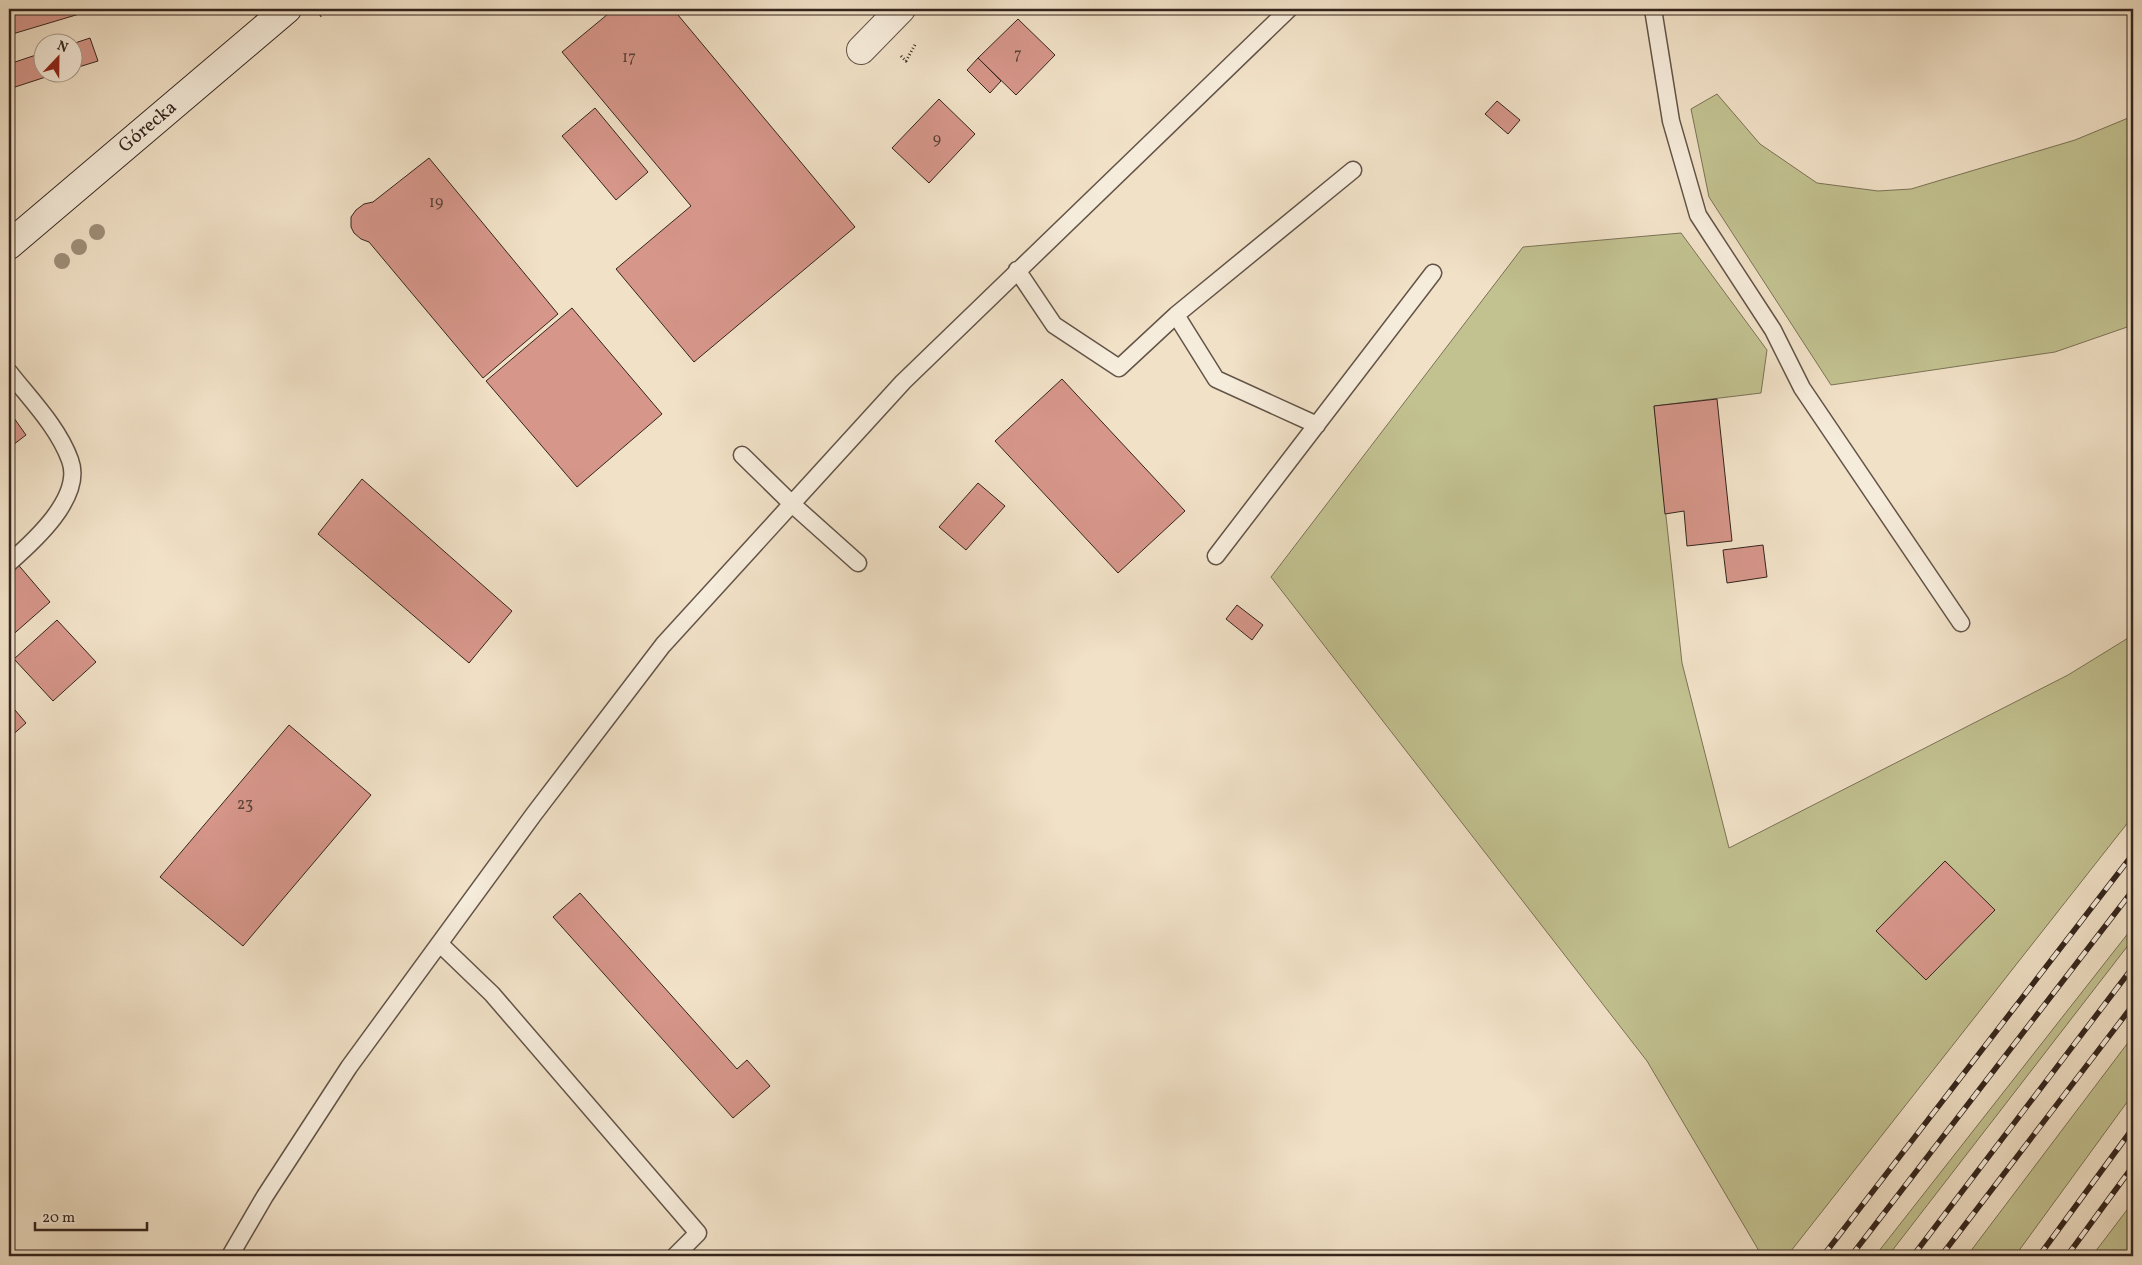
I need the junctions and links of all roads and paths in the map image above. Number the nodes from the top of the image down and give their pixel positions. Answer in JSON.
{"nodes":[{"id":1,"x":287,"y":9,"type":"edge"},
{"id":2,"x":901,"y":9,"type":"edge"},
{"id":3,"x":1289,"y":9,"type":"edge"},
{"id":4,"x":1653,"y":9,"type":"edge"},
{"id":5,"x":861,"y":50,"type":"dead end"},
{"id":6,"x":1353,"y":170,"type":"dead end"},
{"id":7,"x":9,"y":245,"type":"edge"},
{"id":8,"x":1017,"y":270,"type":"junction"},
{"id":9,"x":1433,"y":273,"type":"dead end"},
{"id":10,"x":1176,"y":316,"type":"junction"},
{"id":11,"x":9,"y":372,"type":"edge"},
{"id":12,"x":1316,"y":426,"type":"junction"},
{"id":13,"x":742,"y":455,"type":"dead end"},
{"id":14,"x":792,"y":504,"type":"junction"},
{"id":15,"x":1216,"y":556,"type":"dead end"},
{"id":16,"x":9,"y":563,"type":"edge"},
{"id":17,"x":858,"y":563,"type":"dead end"},
{"id":18,"x":1961,"y":623,"type":"dead end"},
{"id":19,"x":440,"y":944,"type":"junction"},
{"id":20,"x":230,"y":1256,"type":"edge"},
{"id":21,"x":675,"y":1256,"type":"edge"}],
"edges":[{"from":1,"to":7,"type":"street","name":"Górecka"},
{"from":2,"to":5,"type":"street"},
{"from":3,"to":8,"type":"lane"},
{"from":4,"to":18,"type":"lane"},
{"from":6,"to":10,"type":"lane"},
{"from":8,"to":10,"type":"lane"},
{"from":8,"to":14,"type":"lane"},
{"from":9,"to":12,"type":"lane"},
{"from":10,"to":12,"type":"lane"},
{"from":11,"to":16,"type":"lane"},
{"from":12,"to":15,"type":"lane"},
{"from":13,"to":14,"type":"lane"},
{"from":14,"to":17,"type":"lane"},
{"from":14,"to":19,"type":"lane"},
{"from":19,"to":20,"type":"lane"},
{"from":19,"to":21,"type":"lane"}]}
